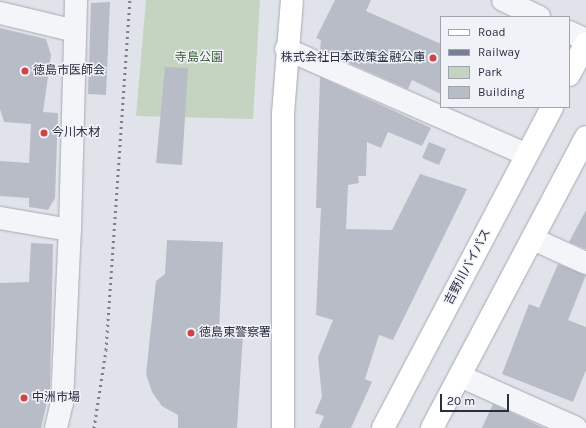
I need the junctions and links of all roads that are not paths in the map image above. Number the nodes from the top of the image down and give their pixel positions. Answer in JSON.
{"nodes":[{"id":1,"x":76,"y":0,"type":"edge"},
{"id":2,"x":292,"y":0,"type":"edge"},
{"id":3,"x":505,"y":0,"type":"edge"},
{"id":4,"x":0,"y":13,"type":"edge"},
{"id":5,"x":537,"y":16,"type":"edge"},
{"id":6,"x":75,"y":31,"type":"junction"},
{"id":7,"x":570,"y":33,"type":"edge"},
{"id":8,"x":586,"y":41,"type":"edge"},
{"id":9,"x":286,"y":49,"type":"junction"},
{"id":10,"x":570,"y":73,"type":"edge"},
{"id":11,"x":551,"y":108,"type":"edge"},
{"id":12,"x":586,"y":137,"type":"edge"},
{"id":13,"x":527,"y":155,"type":"junction"},
{"id":14,"x":0,"y":218,"type":"edge"},
{"id":15,"x":70,"y":230,"type":"junction"},
{"id":16,"x":533,"y":239,"type":"junction"},
{"id":17,"x":586,"y":263,"type":"edge"},
{"id":18,"x":460,"y":376,"type":"junction"},
{"id":19,"x":56,"y":428,"type":"edge"},
{"id":20,"x":283,"y":428,"type":"edge"},
{"id":21,"x":383,"y":428,"type":"edge"},
{"id":22,"x":432,"y":428,"type":"edge"},
{"id":23,"x":576,"y":428,"type":"edge"}],
"edges":[{"from":1,"to":6,"type":"street"},
{"from":2,"to":9,"type":"main road"},
{"from":3,"to":5,"type":"street"},
{"from":4,"to":6,"type":"street"},
{"from":6,"to":15,"type":"street"},
{"from":7,"to":8,"type":"street"},
{"from":8,"to":10,"type":"main road"},
{"from":9,"to":13,"type":"street"},
{"from":9,"to":20,"type":"main road"},
{"from":11,"to":13,"type":"main road","name":"吉野川バイパス"},
{"from":12,"to":16,"type":"main road"},
{"from":13,"to":21,"type":"main road","name":"吉野川バイパス"},
{"from":14,"to":15,"type":"street"},
{"from":15,"to":19,"type":"street"},
{"from":16,"to":17,"type":"street"},
{"from":16,"to":18,"type":"main road"},
{"from":18,"to":22,"type":"main road"},
{"from":18,"to":23,"type":"street"}]}
